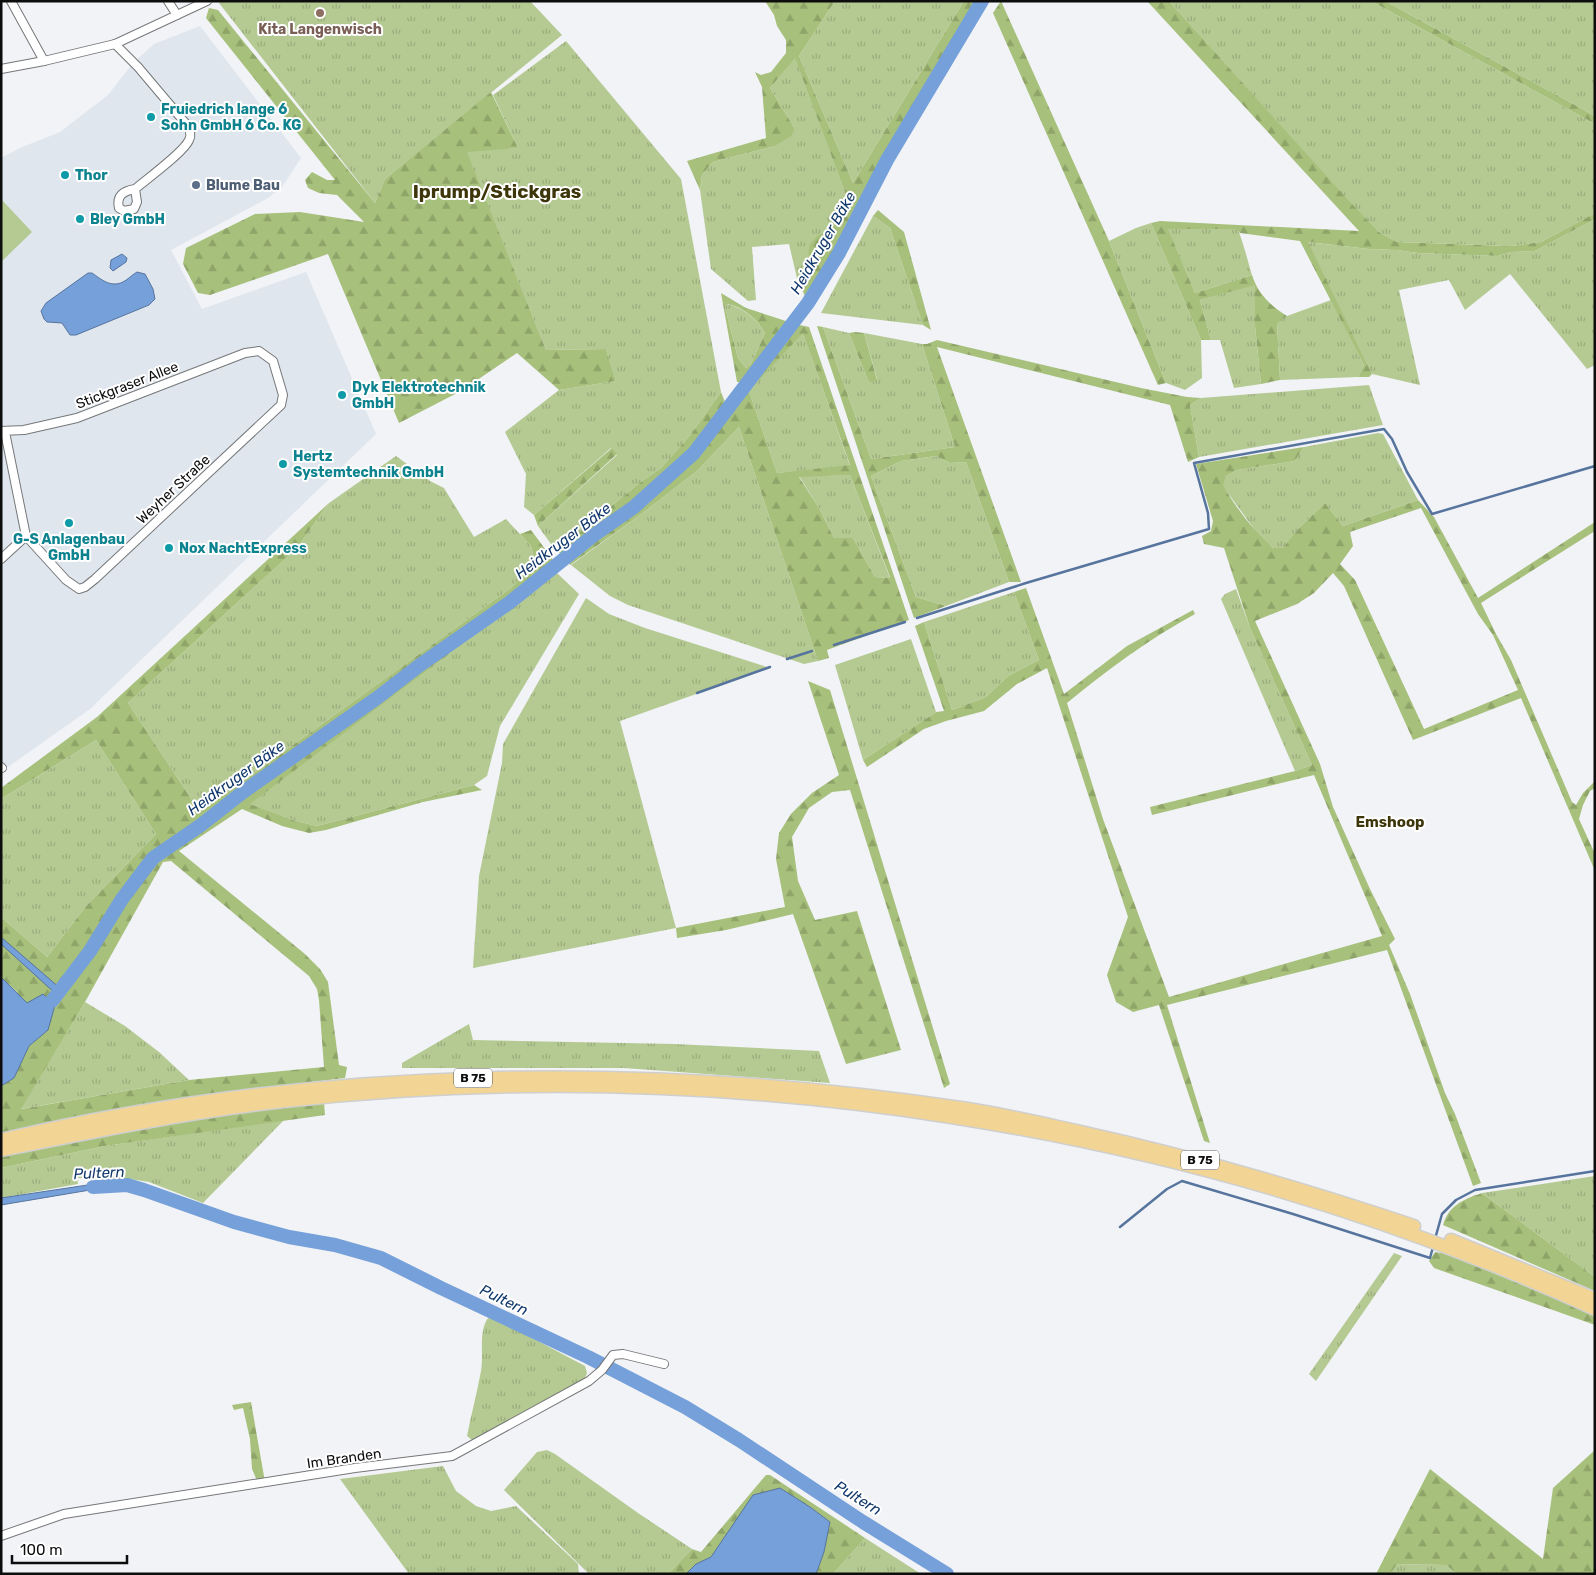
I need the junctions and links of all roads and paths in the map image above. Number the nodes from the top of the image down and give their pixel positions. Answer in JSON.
{"nodes":[{"id":1,"x":11,"y":1,"type":"edge"},
{"id":2,"x":168,"y":1,"type":"edge"},
{"id":3,"x":207,"y":1,"type":"edge"},
{"id":4,"x":177,"y":15,"type":"junction"},
{"id":5,"x":115,"y":44,"type":"junction"},
{"id":6,"x":44,"y":61,"type":"junction"},
{"id":7,"x":1,"y":69,"type":"edge"},
{"id":8,"x":135,"y":189,"type":"dead end"},
{"id":9,"x":259,"y":351,"type":"joint"},
{"id":10,"x":3,"y":432,"type":"edge"},
{"id":11,"x":26,"y":536,"type":"junction"},
{"id":12,"x":1,"y":558,"type":"edge"},
{"id":13,"x":1,"y":1140,"type":"edge"},
{"id":14,"x":1,"y":1150,"type":"edge"},
{"id":15,"x":1425,"y":1235,"type":"junction"},
{"id":16,"x":1445,"y":1242,"type":"junction"},
{"id":17,"x":1595,"y":1299,"type":"edge"},
{"id":18,"x":1595,"y":1309,"type":"edge"},
{"id":19,"x":664,"y":1364,"type":"dead end"},
{"id":20,"x":1,"y":1536,"type":"edge"}],
"edges":[{"from":1,"to":6,"type":"street"},
{"from":2,"to":4,"type":"street"},
{"from":3,"to":4,"type":"street"},
{"from":4,"to":5,"type":"street"},
{"from":5,"to":6,"type":"street"},
{"from":5,"to":8,"type":"street"},
{"from":6,"to":7,"type":"street"},
{"from":9,"to":10,"type":"street","name":"Stickgraser Allee"},
{"from":9,"to":11,"type":"street","name":"Weyher Straße"},
{"from":10,"to":11,"type":"street"},
{"from":11,"to":12,"type":"street"},
{"from":13,"to":15,"type":"highway","number":"B 75"},
{"from":14,"to":15,"type":"highway","number":"B 75"},
{"from":15,"to":16,"type":"highway","number":"B 75"},
{"from":16,"to":17,"type":"highway","number":"B 75"},
{"from":16,"to":18,"type":"highway","number":"B 75"},
{"from":19,"to":20,"type":"street","name":"Im Branden"}]}
